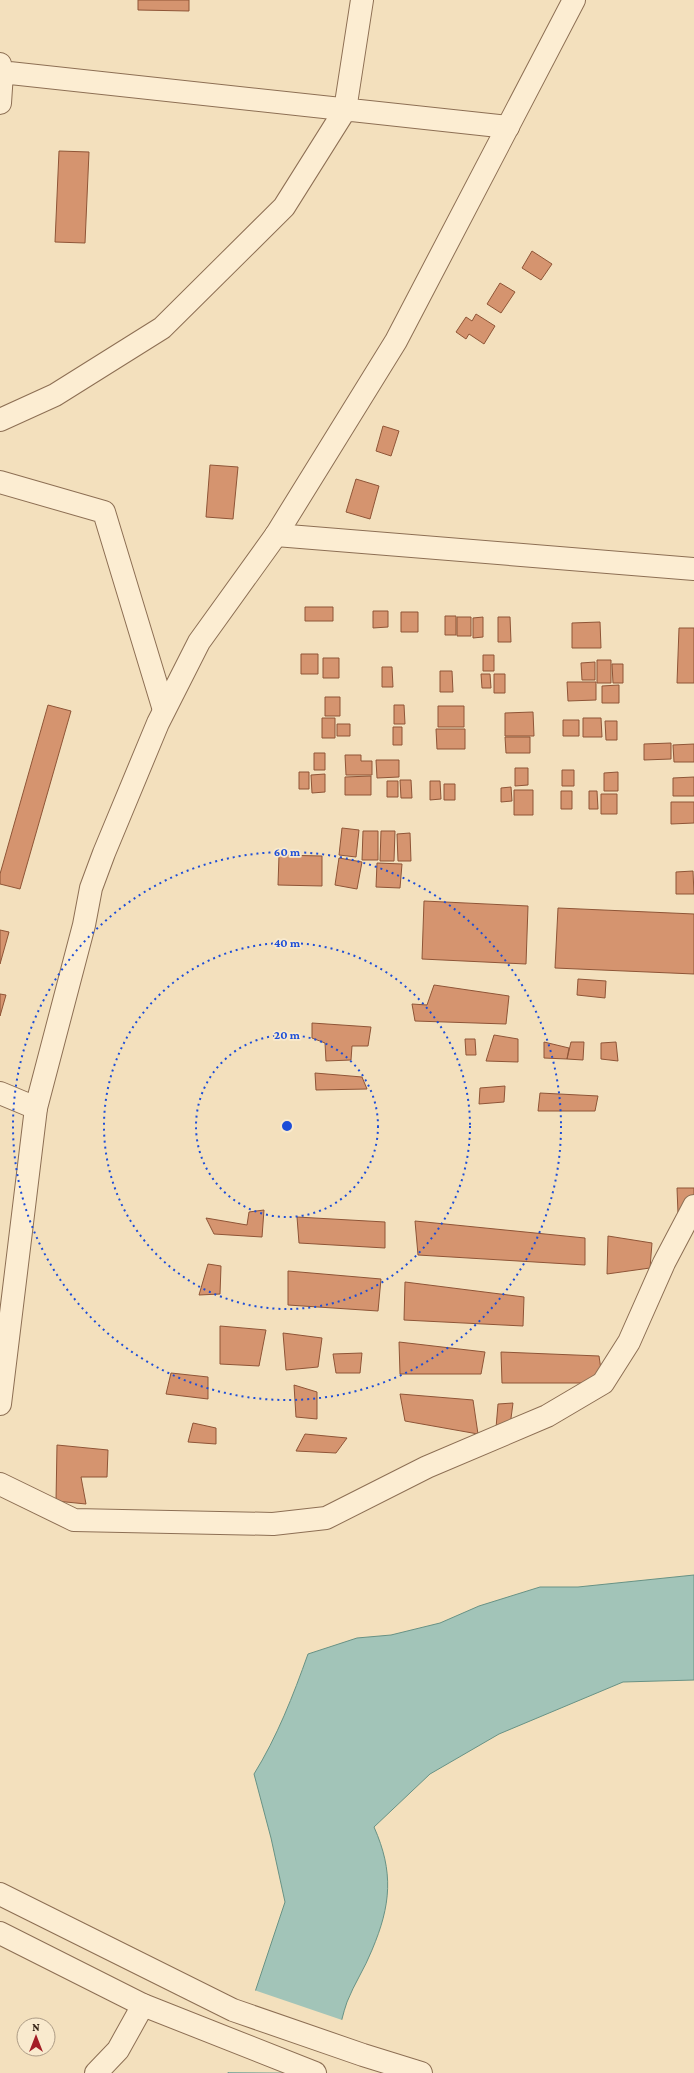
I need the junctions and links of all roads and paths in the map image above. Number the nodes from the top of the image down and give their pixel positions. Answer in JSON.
{"nodes":[{"id":1,"x":362,"y":0,"type":"edge"},
{"id":2,"x":574,"y":0,"type":"edge"},
{"id":3,"x":1,"y":70,"type":"edge"},
{"id":4,"x":0,"y":103,"type":"edge"},
{"id":5,"x":345,"y":110,"type":"junction"},
{"id":6,"x":508,"y":127,"type":"junction"},
{"id":7,"x":0,"y":420,"type":"edge"},
{"id":8,"x":0,"y":482,"type":"edge"},
{"id":9,"x":276,"y":535,"type":"junction"},
{"id":10,"x":694,"y":569,"type":"edge"},
{"id":11,"x":164,"y":710,"type":"junction"},
{"id":12,"x":0,"y":1093,"type":"edge"},
{"id":13,"x":36,"y":1108,"type":"junction"},
{"id":14,"x":694,"y":1206,"type":"edge"},
{"id":15,"x":0,"y":1404,"type":"edge"},
{"id":16,"x":0,"y":1484,"type":"edge"},
{"id":17,"x":0,"y":1894,"type":"edge"},
{"id":18,"x":0,"y":1933,"type":"edge"},
{"id":19,"x":143,"y":2005,"type":"junction"},
{"id":20,"x":96,"y":2073,"type":"edge"},
{"id":21,"x":315,"y":2073,"type":"edge"},
{"id":22,"x":421,"y":2073,"type":"edge"}],
"edges":[{"from":1,"to":5,"type":"street"},
{"from":2,"to":6,"type":"street"},
{"from":3,"to":4,"type":"street"},
{"from":3,"to":5,"type":"street"},
{"from":5,"to":6,"type":"street"},
{"from":5,"to":7,"type":"street"},
{"from":6,"to":9,"type":"street"},
{"from":8,"to":11,"type":"street"},
{"from":9,"to":10,"type":"street"},
{"from":9,"to":11,"type":"street"},
{"from":11,"to":13,"type":"street"},
{"from":12,"to":13,"type":"street"},
{"from":13,"to":15,"type":"street"},
{"from":14,"to":16,"type":"street"},
{"from":17,"to":22,"type":"street"},
{"from":18,"to":19,"type":"street"},
{"from":19,"to":20,"type":"street"},
{"from":19,"to":21,"type":"street"}]}
